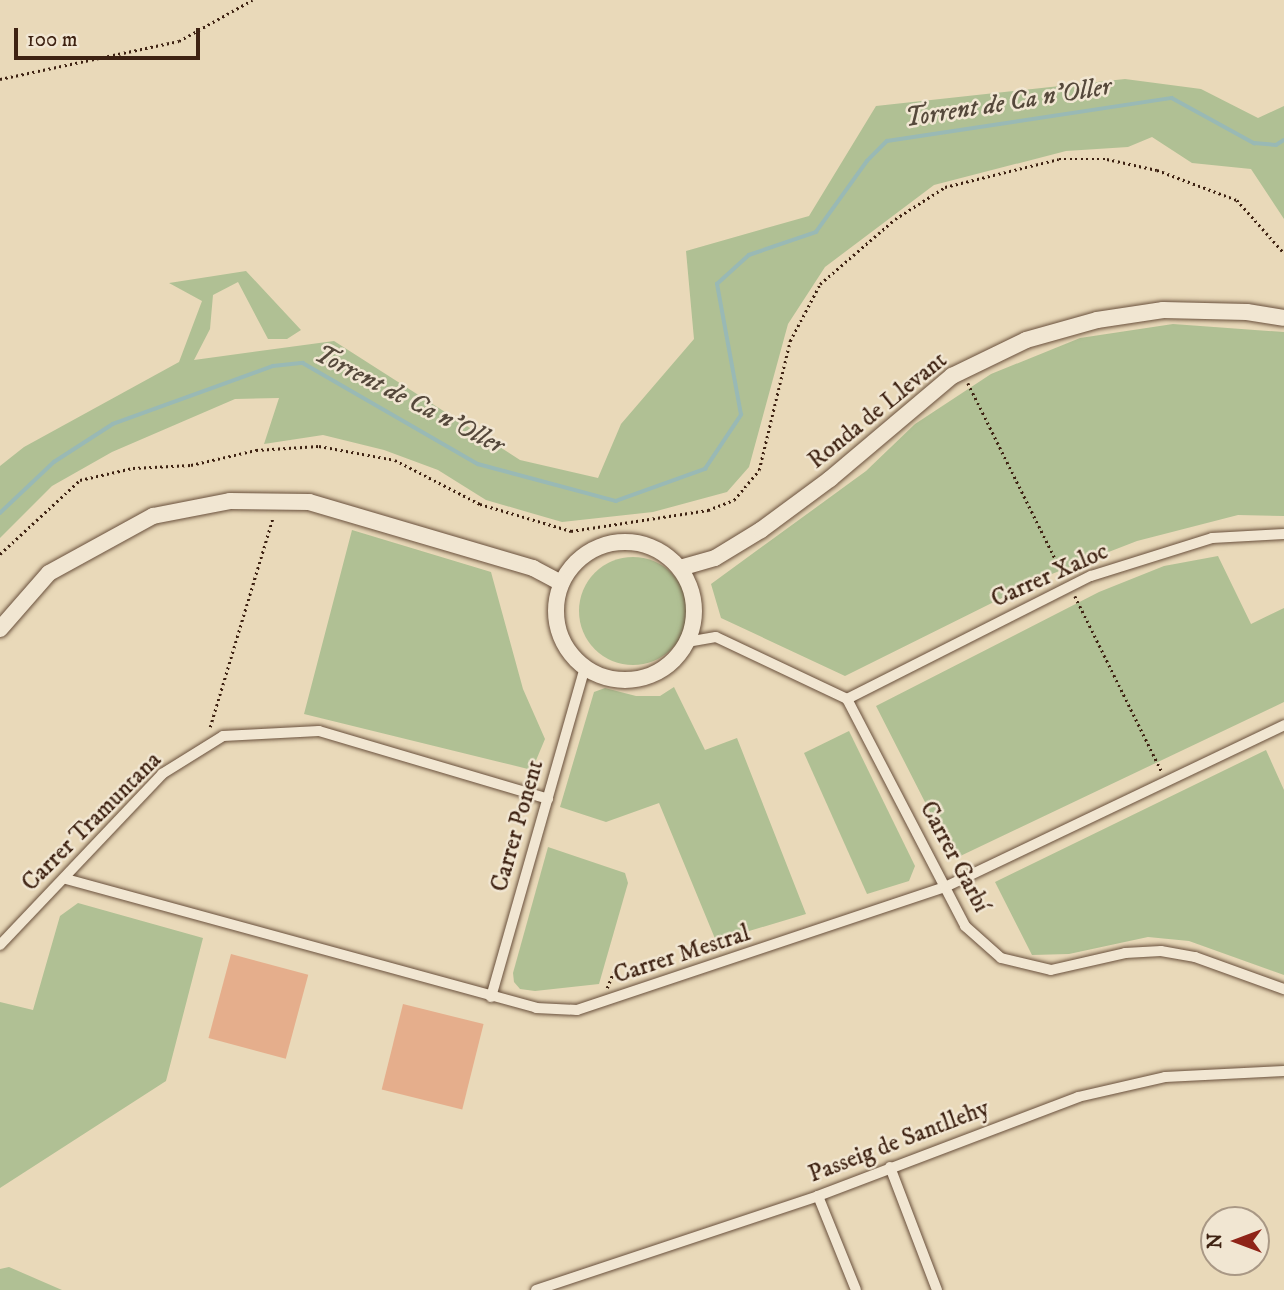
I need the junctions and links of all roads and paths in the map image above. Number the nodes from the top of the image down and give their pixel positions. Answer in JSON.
{"nodes":[{"id":1,"x":252,"y":0,"type":"edge"},
{"id":2,"x":0,"y":79,"type":"edge"},
{"id":3,"x":1284,"y":253,"type":"edge"},
{"id":4,"x":1284,"y":318,"type":"edge"},
{"id":5,"x":273,"y":517,"type":"dead end"},
{"id":6,"x":1284,"y":534,"type":"edge"},
{"id":7,"x":0,"y":554,"type":"edge"},
{"id":8,"x":680,"y":568,"type":"junction"},
{"id":9,"x":561,"y":583,"type":"junction"},
{"id":10,"x":0,"y":629,"type":"edge"},
{"id":11,"x":687,"y":642,"type":"junction"},
{"id":12,"x":585,"y":668,"type":"junction"},
{"id":13,"x":847,"y":699,"type":"junction"},
{"id":14,"x":1284,"y":725,"type":"edge"},
{"id":15,"x":209,"y":727,"type":"dead end"},
{"id":16,"x":548,"y":799,"type":"junction"},
{"id":17,"x":66,"y":879,"type":"junction"},
{"id":18,"x":945,"y":887,"type":"junction"},
{"id":19,"x":0,"y":946,"type":"edge"},
{"id":20,"x":617,"y":963,"type":"dead end"},
{"id":21,"x":607,"y":988,"type":"dead end"},
{"id":22,"x":1284,"y":989,"type":"edge"},
{"id":23,"x":491,"y":997,"type":"junction"},
{"id":24,"x":1284,"y":1071,"type":"edge"},
{"id":25,"x":890,"y":1167,"type":"junction"},
{"id":26,"x":818,"y":1196,"type":"junction"},
{"id":27,"x":536,"y":1290,"type":"edge"},
{"id":28,"x":856,"y":1290,"type":"edge"},
{"id":29,"x":937,"y":1290,"type":"edge"}],
"edges":[{"from":1,"to":2,"type":"path"},
{"from":3,"to":7,"type":"path"},
{"from":4,"to":8,"type":"main road","name":"Ronda de Llevant"},
{"from":5,"to":15,"type":"path"},
{"from":6,"to":13,"type":"street","name":"Carrer Xaloc"},
{"from":8,"to":9,"type":"main road"},
{"from":8,"to":11,"type":"main road"},
{"from":9,"to":10,"type":"main road"},
{"from":9,"to":12,"type":"main road"},
{"from":11,"to":12,"type":"main road"},
{"from":11,"to":13,"type":"street"},
{"from":12,"to":16,"type":"street","name":"Carrer Ponent"},
{"from":13,"to":18,"type":"street","name":"Carrer Garbí"},
{"from":14,"to":18,"type":"street","name":"Carrer Mestral"},
{"from":16,"to":17,"type":"street","name":"Carrer Tramuntana"},
{"from":16,"to":23,"type":"street","name":"Carrer Ponent"},
{"from":17,"to":19,"type":"street","name":"Carrer Tramuntana"},
{"from":17,"to":23,"type":"street","name":"Carrer Mestral"},
{"from":18,"to":22,"type":"street","name":"Carrer Garbí"},
{"from":18,"to":23,"type":"street","name":"Carrer Mestral"},
{"from":20,"to":21,"type":"path"},
{"from":24,"to":25,"type":"street","name":"Passeig de Santllehy"},
{"from":25,"to":26,"type":"street","name":"Passeig de Santllehy"},
{"from":25,"to":29,"type":"street"},
{"from":26,"to":27,"type":"street","name":"Passeig de Santllehy"},
{"from":26,"to":28,"type":"street"}]}
